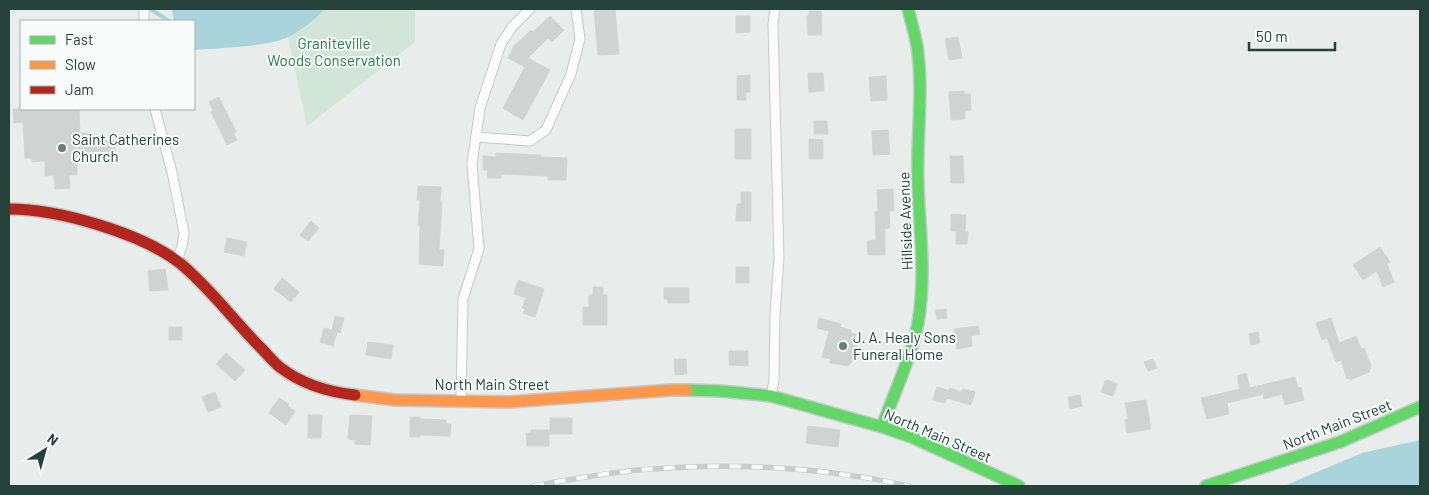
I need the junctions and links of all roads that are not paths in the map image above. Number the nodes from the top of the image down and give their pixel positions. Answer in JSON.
{"nodes":[{"id":1,"x":530,"y":9,"type":"edge"},
{"id":2,"x":576,"y":9,"type":"edge"},
{"id":3,"x":775,"y":9,"type":"edge"},
{"id":4,"x":908,"y":9,"type":"edge"},
{"id":5,"x":155,"y":110,"type":"edge"},
{"id":6,"x":476,"y":137,"type":"junction"},
{"id":7,"x":9,"y":209,"type":"edge"},
{"id":8,"x":177,"y":260,"type":"junction"},
{"id":9,"x":771,"y":396,"type":"junction"},
{"id":10,"x":461,"y":401,"type":"junction"},
{"id":11,"x":1420,"y":407,"type":"edge"},
{"id":12,"x":882,"y":427,"type":"junction"},
{"id":13,"x":1019,"y":486,"type":"edge"},
{"id":14,"x":1206,"y":486,"type":"edge"}],
"edges":[{"from":1,"to":6,"type":"street"},
{"from":2,"to":6,"type":"street"},
{"from":3,"to":9,"type":"street"},
{"from":4,"to":12,"type":"main road","name":"Hillside Avenue"},
{"from":5,"to":8,"type":"street"},
{"from":6,"to":10,"type":"street"},
{"from":7,"to":8,"type":"main road","name":"North Main Street"},
{"from":8,"to":10,"type":"main road","name":"North Main Street"},
{"from":9,"to":10,"type":"main road","name":"North Main Street"},
{"from":9,"to":12,"type":"main road","name":"North Main Street"},
{"from":11,"to":14,"type":"main road","name":"North Main Street"},
{"from":12,"to":13,"type":"main road","name":"North Main Street"}]}
